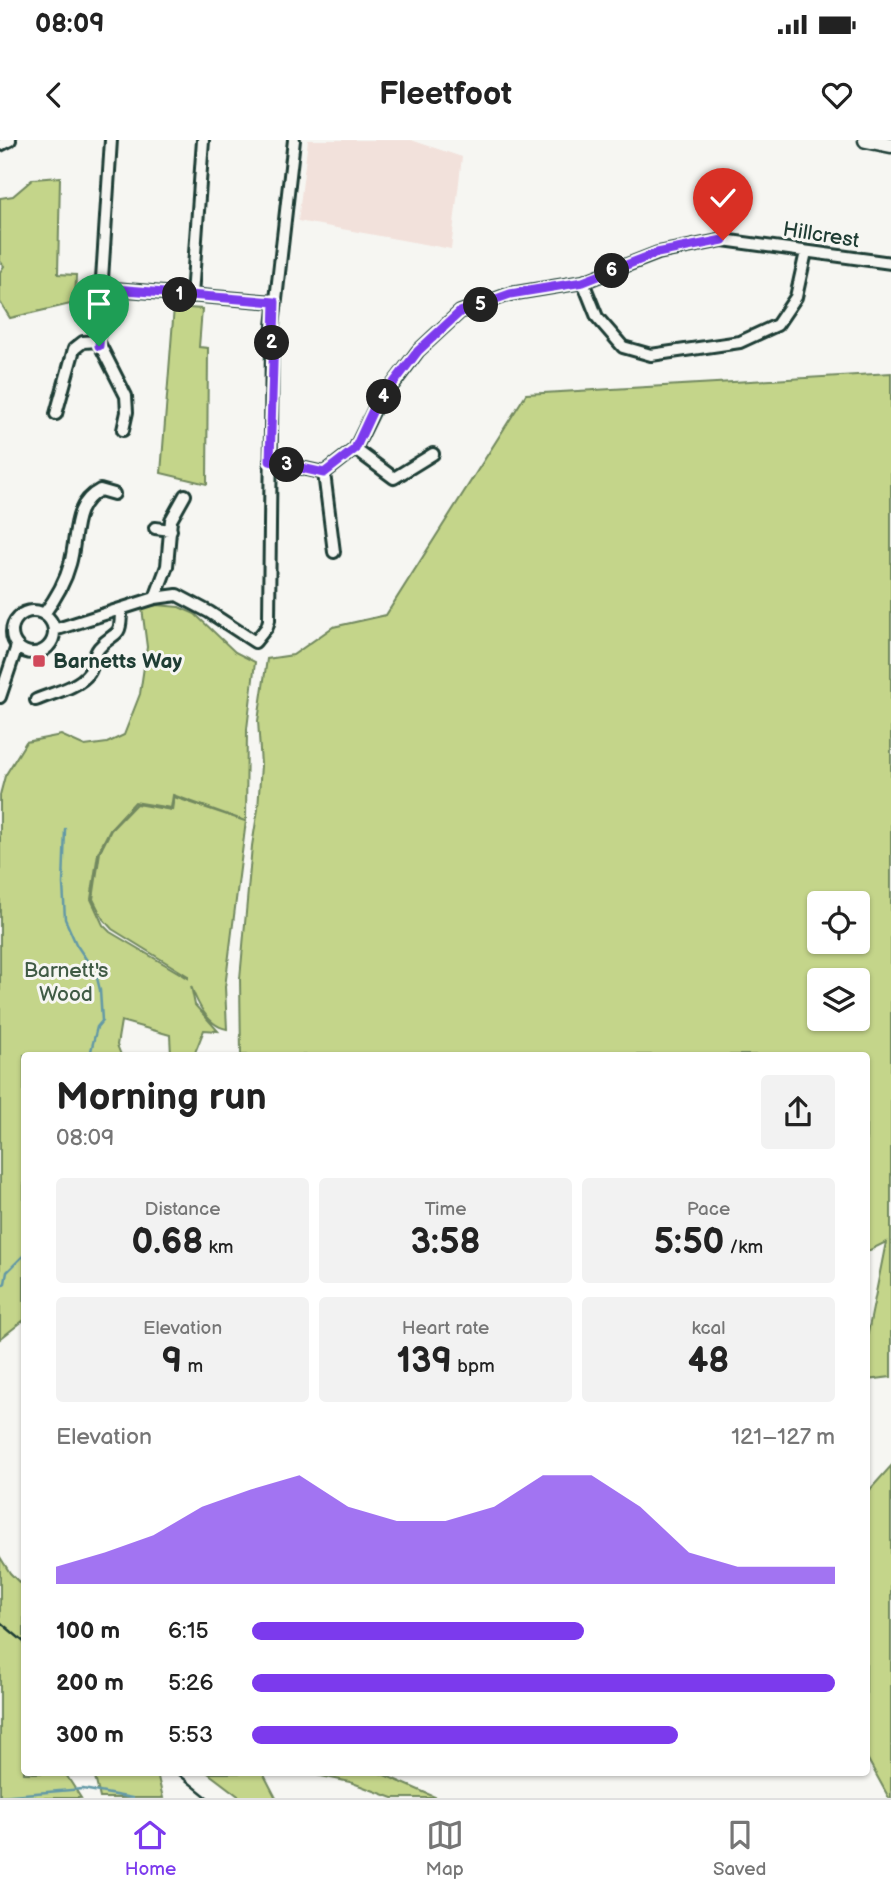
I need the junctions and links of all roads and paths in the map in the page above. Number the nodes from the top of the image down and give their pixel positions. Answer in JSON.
{"nodes":[{"id":1,"x":10,"y":140,"type":"edge"},
{"id":2,"x":111,"y":140,"type":"edge"},
{"id":3,"x":203,"y":140,"type":"edge"},
{"id":4,"x":294,"y":140,"type":"edge"},
{"id":5,"x":866,"y":140,"type":"edge"},
{"id":6,"x":0,"y":145,"type":"edge"},
{"id":7,"x":891,"y":145,"type":"edge"},
{"id":8,"x":806,"y":252,"type":"junction"},
{"id":9,"x":891,"y":264,"type":"edge"},
{"id":10,"x":583,"y":282,"type":"junction"},
{"id":11,"x":102,"y":288,"type":"junction"},
{"id":12,"x":192,"y":296,"type":"junction"},
{"id":13,"x":275,"y":302,"type":"junction"},
{"id":14,"x":98,"y":341,"type":"junction"},
{"id":15,"x":56,"y":414,"type":"dead end"},
{"id":16,"x":122,"y":430,"type":"dead end"},
{"id":17,"x":355,"y":449,"type":"junction"},
{"id":18,"x":433,"y":454,"type":"dead end"},
{"id":19,"x":270,"y":461,"type":"junction"},
{"id":20,"x":324,"y":473,"type":"junction"},
{"id":21,"x":114,"y":494,"type":"dead end"},
{"id":22,"x":185,"y":495,"type":"dead end"},
{"id":23,"x":155,"y":528,"type":"dead end"},
{"id":24,"x":171,"y":530,"type":"junction"},
{"id":25,"x":334,"y":552,"type":"dead end"},
{"id":26,"x":155,"y":597,"type":"junction"},
{"id":27,"x":121,"y":609,"type":"junction"},
{"id":28,"x":44,"y":614,"type":"junction"},
{"id":29,"x":54,"y":630,"type":"junction"},
{"id":30,"x":17,"y":646,"type":"junction"},
{"id":31,"x":0,"y":697,"type":"edge"},
{"id":32,"x":36,"y":700,"type":"dead end"}],
"edges":[{"from":1,"to":6,"type":"street"},
{"from":2,"to":11,"type":"street"},
{"from":3,"to":12,"type":"street"},
{"from":4,"to":13,"type":"street"},
{"from":5,"to":7,"type":"street"},
{"from":8,"to":9,"type":"street","name":"Hillcrest"},
{"from":8,"to":10,"type":"street","name":"Hillcrest"},
{"from":8,"to":10,"type":"street"},
{"from":10,"to":17,"type":"street","name":"Hillcrest"},
{"from":11,"to":12,"type":"street"},
{"from":11,"to":14,"type":"street"},
{"from":12,"to":13,"type":"street"},
{"from":13,"to":19,"type":"street"},
{"from":14,"to":15,"type":"street"},
{"from":14,"to":16,"type":"street"},
{"from":17,"to":18,"type":"street"},
{"from":17,"to":20,"type":"street"},
{"from":19,"to":20,"type":"street"},
{"from":19,"to":26,"type":"street"},
{"from":20,"to":25,"type":"street"},
{"from":21,"to":28,"type":"street"},
{"from":22,"to":24,"type":"street"},
{"from":23,"to":24,"type":"street"},
{"from":24,"to":26,"type":"street"},
{"from":26,"to":27,"type":"street"},
{"from":27,"to":29,"type":"street"},
{"from":27,"to":32,"type":"street"},
{"from":28,"to":29,"type":"street"},
{"from":28,"to":30,"type":"street"},
{"from":29,"to":30,"type":"street"},
{"from":30,"to":31,"type":"street"}]}
